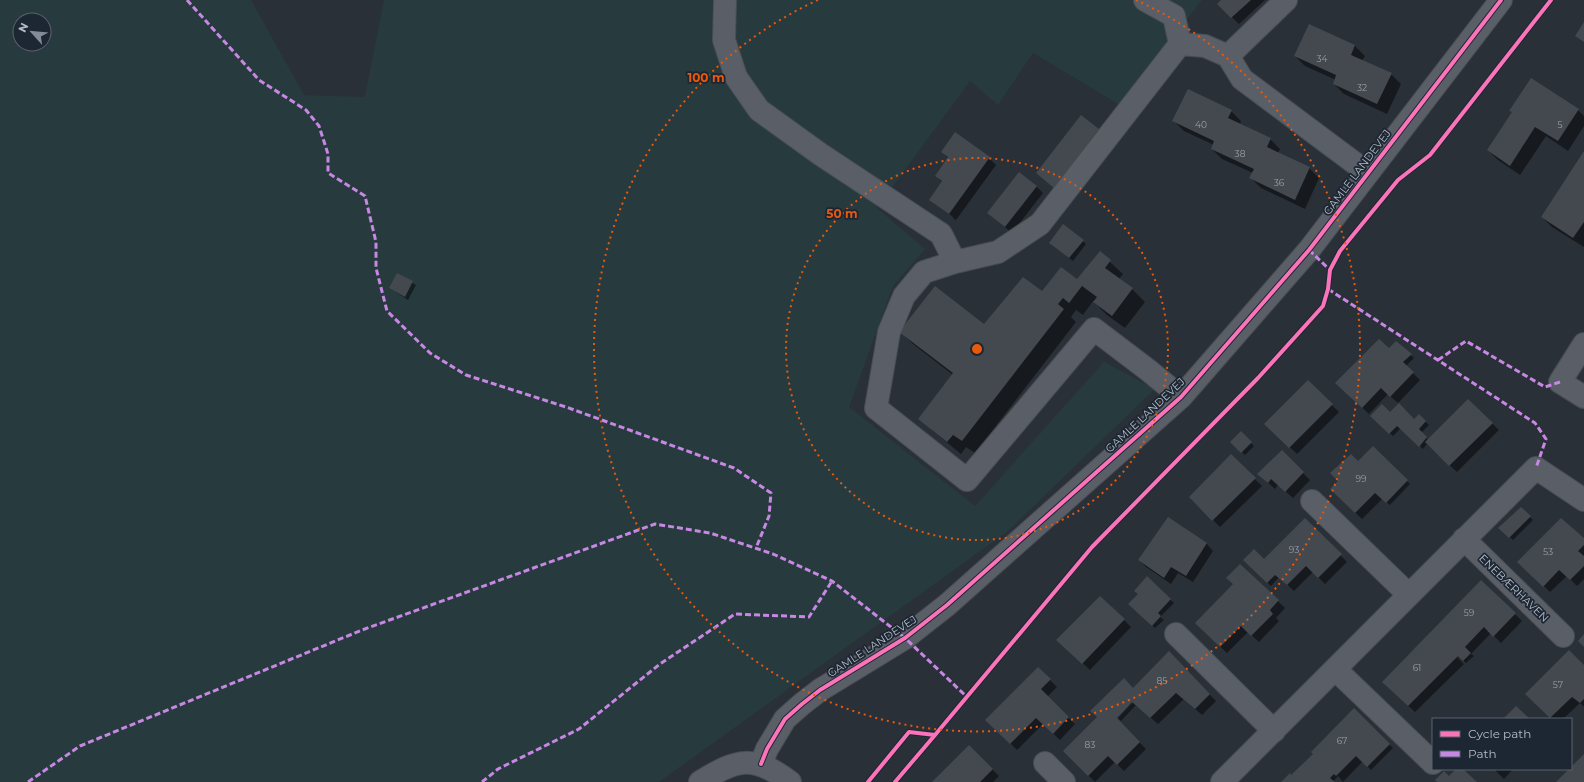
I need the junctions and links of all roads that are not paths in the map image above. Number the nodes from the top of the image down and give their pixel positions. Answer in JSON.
{"nodes":[{"id":1,"x":725,"y":0,"type":"edge"},
{"id":2,"x":1145,"y":0,"type":"edge"},
{"id":3,"x":1286,"y":0,"type":"edge"},
{"id":4,"x":1501,"y":0,"type":"edge"},
{"id":5,"x":1180,"y":44,"type":"junction"},
{"id":6,"x":1228,"y":56,"type":"junction"},
{"id":7,"x":1368,"y":173,"type":"junction"},
{"id":8,"x":956,"y":262,"type":"junction"},
{"id":9,"x":1584,"y":344,"type":"edge"},
{"id":10,"x":1181,"y":397,"type":"junction"},
{"id":11,"x":1584,"y":397,"type":"edge"},
{"id":12,"x":1584,"y":500,"type":"edge"},
{"id":13,"x":1312,"y":501,"type":"dead end"},
{"id":14,"x":1464,"y":539,"type":"junction"},
{"id":15,"x":1409,"y":595,"type":"junction"},
{"id":16,"x":1176,"y":634,"type":"dead end"},
{"id":17,"x":1563,"y":636,"type":"dead end"},
{"id":18,"x":1335,"y":669,"type":"junction"},
{"id":19,"x":1274,"y":730,"type":"junction"},
{"id":20,"x":1432,"y":762,"type":"edge"},
{"id":21,"x":1045,"y":763,"type":"dead end"},
{"id":22,"x":761,"y":764,"type":"junction"},
{"id":23,"x":700,"y":782,"type":"edge"},
{"id":24,"x":790,"y":782,"type":"edge"},
{"id":25,"x":1064,"y":782,"type":"edge"},
{"id":26,"x":1222,"y":782,"type":"edge"}],
"edges":[{"from":1,"to":8,"type":"street"},
{"from":2,"to":5,"type":"street"},
{"from":3,"to":6,"type":"street"},
{"from":4,"to":7,"type":"street","name":"GAMLE LANDEVEJ"},
{"from":5,"to":6,"type":"street"},
{"from":5,"to":8,"type":"street"},
{"from":6,"to":7,"type":"street","name":"GAMLE LANDEVEJ"},
{"from":7,"to":10,"type":"street","name":"GAMLE LANDEVEJ"},
{"from":8,"to":10,"type":"street"},
{"from":9,"to":11,"type":"street"},
{"from":10,"to":22,"type":"street","name":"GAMLE LANDEVEJ"},
{"from":12,"to":14,"type":"street"},
{"from":13,"to":15,"type":"street"},
{"from":14,"to":15,"type":"street"},
{"from":14,"to":17,"type":"street","name":"ENEBÆRHAVEN"},
{"from":15,"to":18,"type":"street"},
{"from":16,"to":19,"type":"street"},
{"from":18,"to":19,"type":"street"},
{"from":18,"to":20,"type":"street"},
{"from":19,"to":26,"type":"street"},
{"from":21,"to":25,"type":"street"},
{"from":22,"to":23,"type":"street"},
{"from":22,"to":24,"type":"street"}]}
